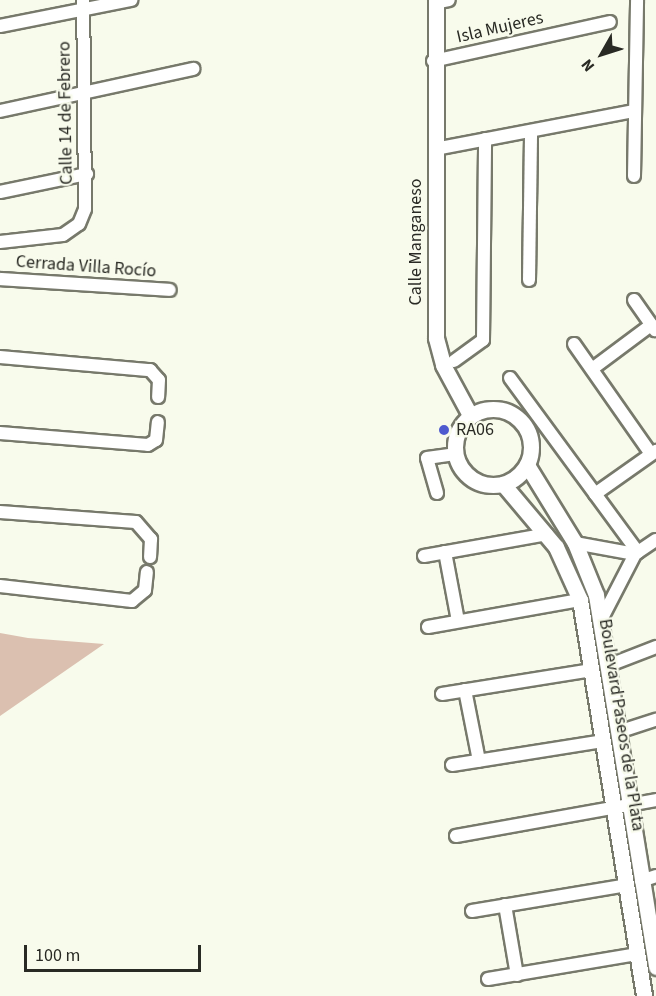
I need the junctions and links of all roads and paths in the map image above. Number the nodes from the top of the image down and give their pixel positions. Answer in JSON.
{"nodes":[{"id":1,"x":131,"y":0,"type":"edge"},
{"id":2,"x":637,"y":0,"type":"edge"},
{"id":3,"x":440,"y":1,"type":"edge"},
{"id":4,"x":83,"y":4,"type":"edge"},
{"id":5,"x":610,"y":22,"type":"dead end"},
{"id":6,"x":0,"y":26,"type":"edge"},
{"id":7,"x":433,"y":61,"type":"junction"},
{"id":8,"x":193,"y":69,"type":"dead end"},
{"id":9,"x":81,"y":91,"type":"junction"},
{"id":10,"x":0,"y":111,"type":"edge"},
{"id":11,"x":634,"y":111,"type":"junction"},
{"id":12,"x":531,"y":131,"type":"junction"},
{"id":13,"x":485,"y":139,"type":"junction"},
{"id":14,"x":435,"y":149,"type":"junction"},
{"id":15,"x":87,"y":174,"type":"junction"},
{"id":16,"x":634,"y":176,"type":"dead end"},
{"id":17,"x":0,"y":192,"type":"edge"},
{"id":18,"x":0,"y":242,"type":"edge"},
{"id":19,"x":0,"y":279,"type":"edge"},
{"id":20,"x":529,"y":280,"type":"dead end"},
{"id":21,"x":170,"y":290,"type":"dead end"},
{"id":22,"x":634,"y":300,"type":"dead end"},
{"id":23,"x":654,"y":328,"type":"edge"},
{"id":24,"x":574,"y":344,"type":"dead end"},
{"id":25,"x":0,"y":357,"type":"edge"},
{"id":26,"x":454,"y":361,"type":"dead end"},
{"id":27,"x":592,"y":369,"type":"junction"},
{"id":28,"x":510,"y":378,"type":"dead end"},
{"id":29,"x":158,"y":397,"type":"dead end"},
{"id":30,"x":470,"y":415,"type":"junction"},
{"id":31,"x":158,"y":422,"type":"dead end"},
{"id":32,"x":0,"y":433,"type":"edge"},
{"id":33,"x":654,"y":453,"type":"edge"},
{"id":34,"x":455,"y":454,"type":"junction"},
{"id":35,"x":527,"y":465,"type":"junction"},
{"id":36,"x":503,"y":484,"type":"junction"},
{"id":37,"x":437,"y":493,"type":"dead end"},
{"id":38,"x":595,"y":494,"type":"junction"},
{"id":39,"x":0,"y":512,"type":"edge"},
{"id":40,"x":547,"y":534,"type":"junction"},
{"id":41,"x":656,"y":540,"type":"edge"},
{"id":42,"x":575,"y":543,"type":"junction"},
{"id":43,"x":445,"y":552,"type":"junction"},
{"id":44,"x":636,"y":553,"type":"junction"},
{"id":45,"x":424,"y":556,"type":"dead end"},
{"id":46,"x":150,"y":557,"type":"dead end"},
{"id":47,"x":147,"y":572,"type":"dead end"},
{"id":48,"x":0,"y":586,"type":"edge"},
{"id":49,"x":580,"y":600,"type":"junction"},
{"id":50,"x":458,"y":621,"type":"junction"},
{"id":51,"x":428,"y":627,"type":"dead end"},
{"id":52,"x":597,"y":631,"type":"junction"},
{"id":53,"x":656,"y":647,"type":"edge"},
{"id":54,"x":600,"y":668,"type":"junction"},
{"id":55,"x":465,"y":690,"type":"junction"},
{"id":56,"x":442,"y":694,"type":"dead end"},
{"id":57,"x":656,"y":720,"type":"edge"},
{"id":58,"x":618,"y":732,"type":"junction"},
{"id":59,"x":604,"y":741,"type":"junction"},
{"id":60,"x":478,"y":761,"type":"junction"},
{"id":61,"x":452,"y":765,"type":"dead end"},
{"id":62,"x":656,"y":800,"type":"edge"},
{"id":63,"x":630,"y":807,"type":"junction"},
{"id":64,"x":615,"y":811,"type":"junction"},
{"id":65,"x":456,"y":837,"type":"dead end"},
{"id":66,"x":641,"y":881,"type":"edge"},
{"id":67,"x":505,"y":906,"type":"junction"},
{"id":68,"x":472,"y":911,"type":"dead end"},
{"id":69,"x":655,"y":949,"type":"edge"},
{"id":70,"x":638,"y":954,"type":"junction"},
{"id":71,"x":656,"y":967,"type":"edge"},
{"id":72,"x":517,"y":975,"type":"junction"},
{"id":73,"x":488,"y":979,"type":"dead end"},
{"id":74,"x":644,"y":996,"type":"edge"}],
"edges":[{"from":1,"to":4,"type":"street"},
{"from":2,"to":11,"type":"street"},
{"from":3,"to":7,"type":"street","name":"Calle Manganeso"},
{"from":4,"to":6,"type":"street"},
{"from":4,"to":9,"type":"street","name":"Calle 14 de Febrero"},
{"from":5,"to":7,"type":"street","name":"Isla Mujeres"},
{"from":7,"to":14,"type":"street","name":"Calle Manganeso"},
{"from":8,"to":9,"type":"street"},
{"from":9,"to":10,"type":"street"},
{"from":9,"to":15,"type":"street","name":"Calle 14 de Febrero"},
{"from":11,"to":12,"type":"street"},
{"from":11,"to":16,"type":"street"},
{"from":12,"to":13,"type":"street"},
{"from":12,"to":20,"type":"street"},
{"from":13,"to":14,"type":"street"},
{"from":13,"to":26,"type":"street"},
{"from":14,"to":30,"type":"street","name":"Calle Manganeso"},
{"from":15,"to":17,"type":"street"},
{"from":15,"to":18,"type":"street","name":"Calle 14 de Febrero"},
{"from":19,"to":21,"type":"street","name":"Cerrada Villa Rocío"},
{"from":22,"to":23,"type":"street"},
{"from":23,"to":27,"type":"street"},
{"from":24,"to":27,"type":"street"},
{"from":25,"to":29,"type":"street"},
{"from":27,"to":33,"type":"street"},
{"from":28,"to":38,"type":"street"},
{"from":30,"to":34,"type":"street"},
{"from":30,"to":35,"type":"street"},
{"from":31,"to":32,"type":"street"},
{"from":33,"to":38,"type":"street"},
{"from":34,"to":36,"type":"street"},
{"from":34,"to":37,"type":"street"},
{"from":35,"to":36,"type":"street"},
{"from":35,"to":42,"type":"street","name":"Boulevard Paseos de la Plata"},
{"from":36,"to":40,"type":"street","name":"Boulevard Paseos de la Plata"},
{"from":38,"to":44,"type":"street"},
{"from":39,"to":46,"type":"street"},
{"from":40,"to":43,"type":"street"},
{"from":40,"to":49,"type":"street","name":"Boulevard Paseos de la Plata"},
{"from":41,"to":44,"type":"street"},
{"from":42,"to":44,"type":"street"},
{"from":42,"to":52,"type":"street","name":"Boulevard Paseos de la Plata"},
{"from":43,"to":45,"type":"street"},
{"from":43,"to":50,"type":"street"},
{"from":44,"to":52,"type":"street"},
{"from":47,"to":48,"type":"street"},
{"from":49,"to":50,"type":"street"},
{"from":49,"to":52,"type":"street","name":"Boulevard Paseos de la Plata"},
{"from":50,"to":51,"type":"street"},
{"from":52,"to":54,"type":"street","name":"Boulevard Paseos de la Plata"},
{"from":53,"to":54,"type":"street"},
{"from":54,"to":55,"type":"street"},
{"from":54,"to":58,"type":"street","name":"Boulevard Paseos de la Plata"},
{"from":54,"to":59,"type":"street","name":"Boulevard Paseos de la Plata"},
{"from":55,"to":56,"type":"street"},
{"from":55,"to":60,"type":"street"},
{"from":57,"to":58,"type":"street"},
{"from":58,"to":63,"type":"street","name":"Boulevard Paseos de la Plata"},
{"from":59,"to":60,"type":"street"},
{"from":59,"to":64,"type":"street","name":"Boulevard Paseos de la Plata"},
{"from":60,"to":61,"type":"street"},
{"from":62,"to":63,"type":"street"},
{"from":63,"to":64,"type":"street"},
{"from":63,"to":66,"type":"street","name":"Boulevard Paseos de la Plata"},
{"from":64,"to":65,"type":"street"},
{"from":64,"to":66,"type":"street","name":"Boulevard Paseos de la Plata"},
{"from":66,"to":67,"type":"street"},
{"from":66,"to":69,"type":"street","name":"Boulevard Paseos de la Plata"},
{"from":66,"to":70,"type":"street","name":"Boulevard Paseos de la Plata"},
{"from":67,"to":68,"type":"street"},
{"from":67,"to":72,"type":"street"},
{"from":69,"to":71,"type":"street","name":"Boulevard Paseos de la Plata"},
{"from":70,"to":72,"type":"street"},
{"from":70,"to":74,"type":"street","name":"Boulevard Paseos de la Plata"},
{"from":72,"to":73,"type":"street"}]}
